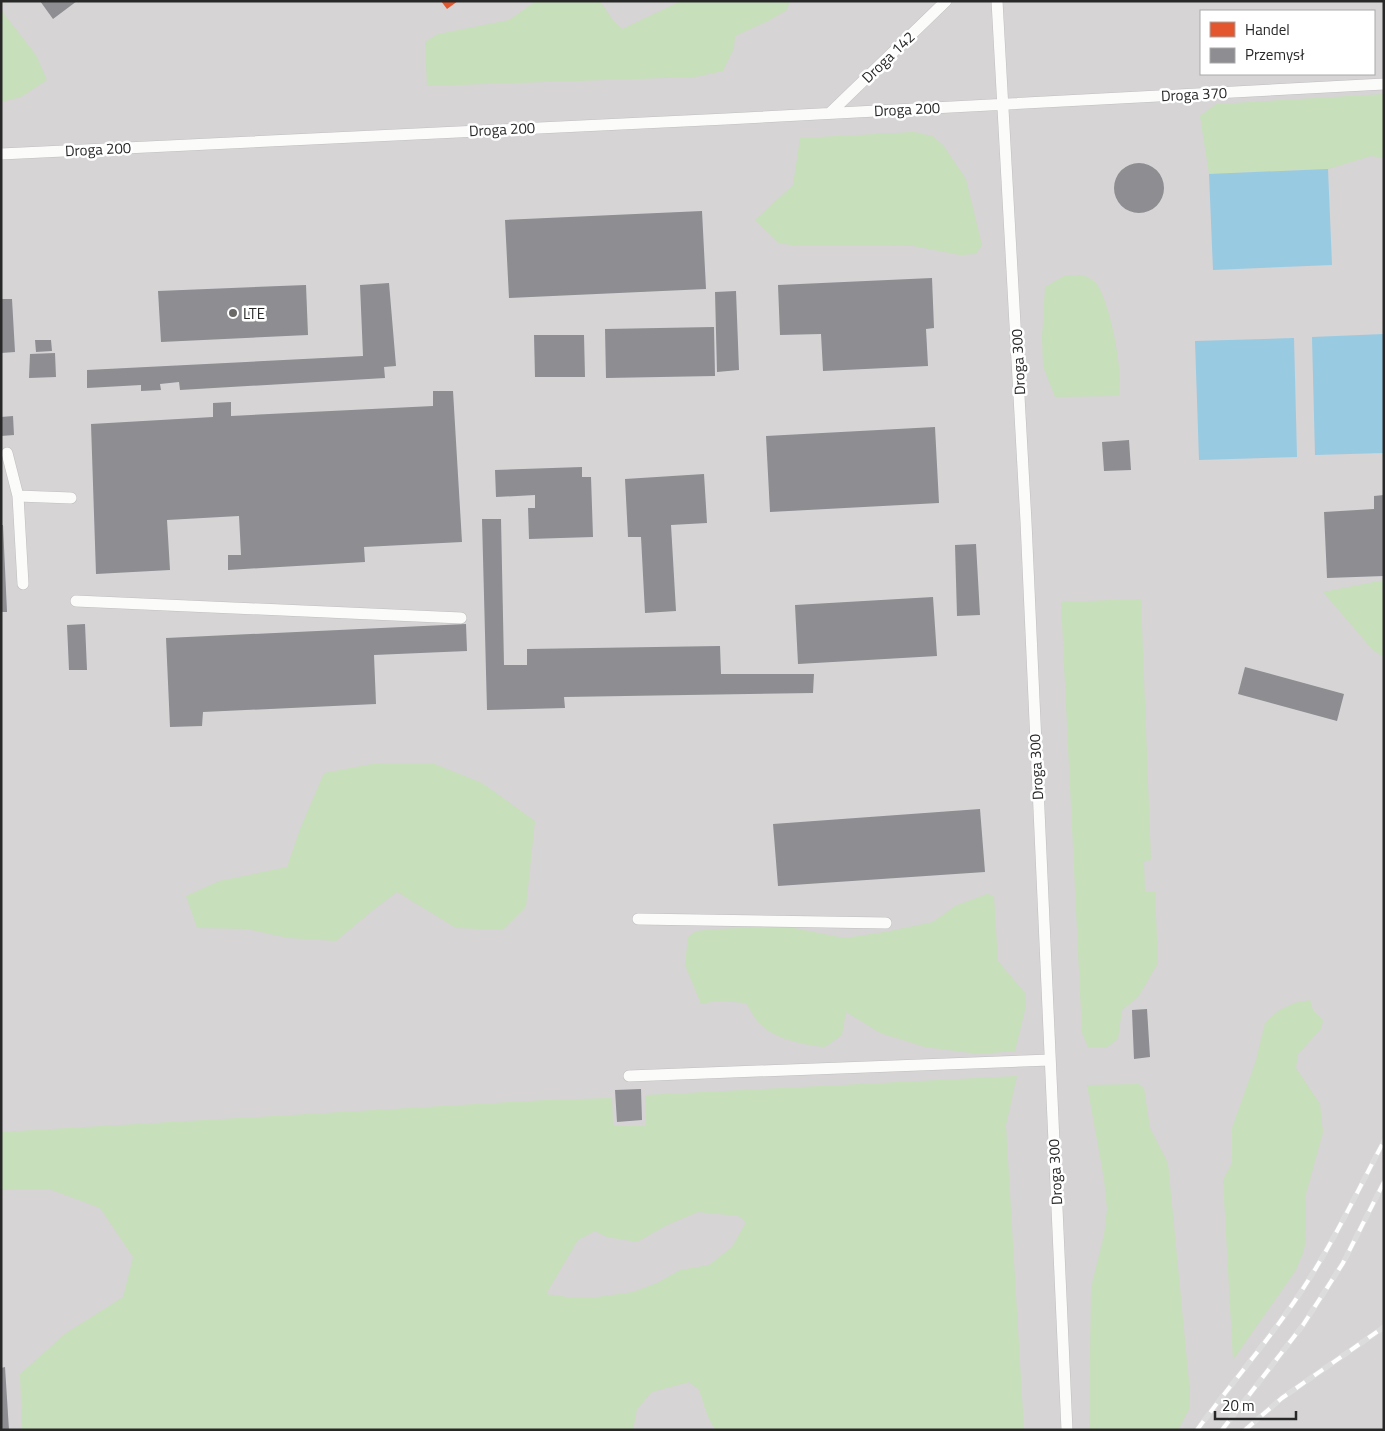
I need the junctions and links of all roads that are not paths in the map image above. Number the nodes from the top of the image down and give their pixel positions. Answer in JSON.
{"nodes":[{"id":1,"x":946,"y":1,"type":"edge"},
{"id":2,"x":997,"y":1,"type":"edge"},
{"id":3,"x":1384,"y":84,"type":"edge"},
{"id":4,"x":1004,"y":104,"type":"junction"},
{"id":5,"x":830,"y":114,"type":"junction"},
{"id":6,"x":1,"y":154,"type":"edge"},
{"id":7,"x":7,"y":453,"type":"dead end"},
{"id":8,"x":18,"y":496,"type":"junction"},
{"id":9,"x":70,"y":498,"type":"dead end"},
{"id":10,"x":22,"y":584,"type":"dead end"},
{"id":11,"x":76,"y":601,"type":"dead end"},
{"id":12,"x":461,"y":618,"type":"dead end"},
{"id":13,"x":638,"y":919,"type":"dead end"},
{"id":14,"x":886,"y":923,"type":"dead end"},
{"id":15,"x":1050,"y":1060,"type":"junction"},
{"id":16,"x":629,"y":1076,"type":"dead end"},
{"id":17,"x":1068,"y":1430,"type":"edge"}],
"edges":[{"from":1,"to":5,"type":"lane","name":"Droga 142"},
{"from":2,"to":4,"type":"lane"},
{"from":3,"to":4,"type":"lane","name":"Droga 370"},
{"from":4,"to":5,"type":"lane","name":"Droga 200"},
{"from":4,"to":15,"type":"lane","name":"Droga 300"},
{"from":5,"to":6,"type":"lane","name":"Droga 200"},
{"from":7,"to":8,"type":"lane"},
{"from":8,"to":9,"type":"lane"},
{"from":8,"to":10,"type":"lane"},
{"from":11,"to":12,"type":"lane"},
{"from":13,"to":14,"type":"lane"},
{"from":15,"to":16,"type":"lane"},
{"from":15,"to":17,"type":"lane","name":"Droga 300"}]}
